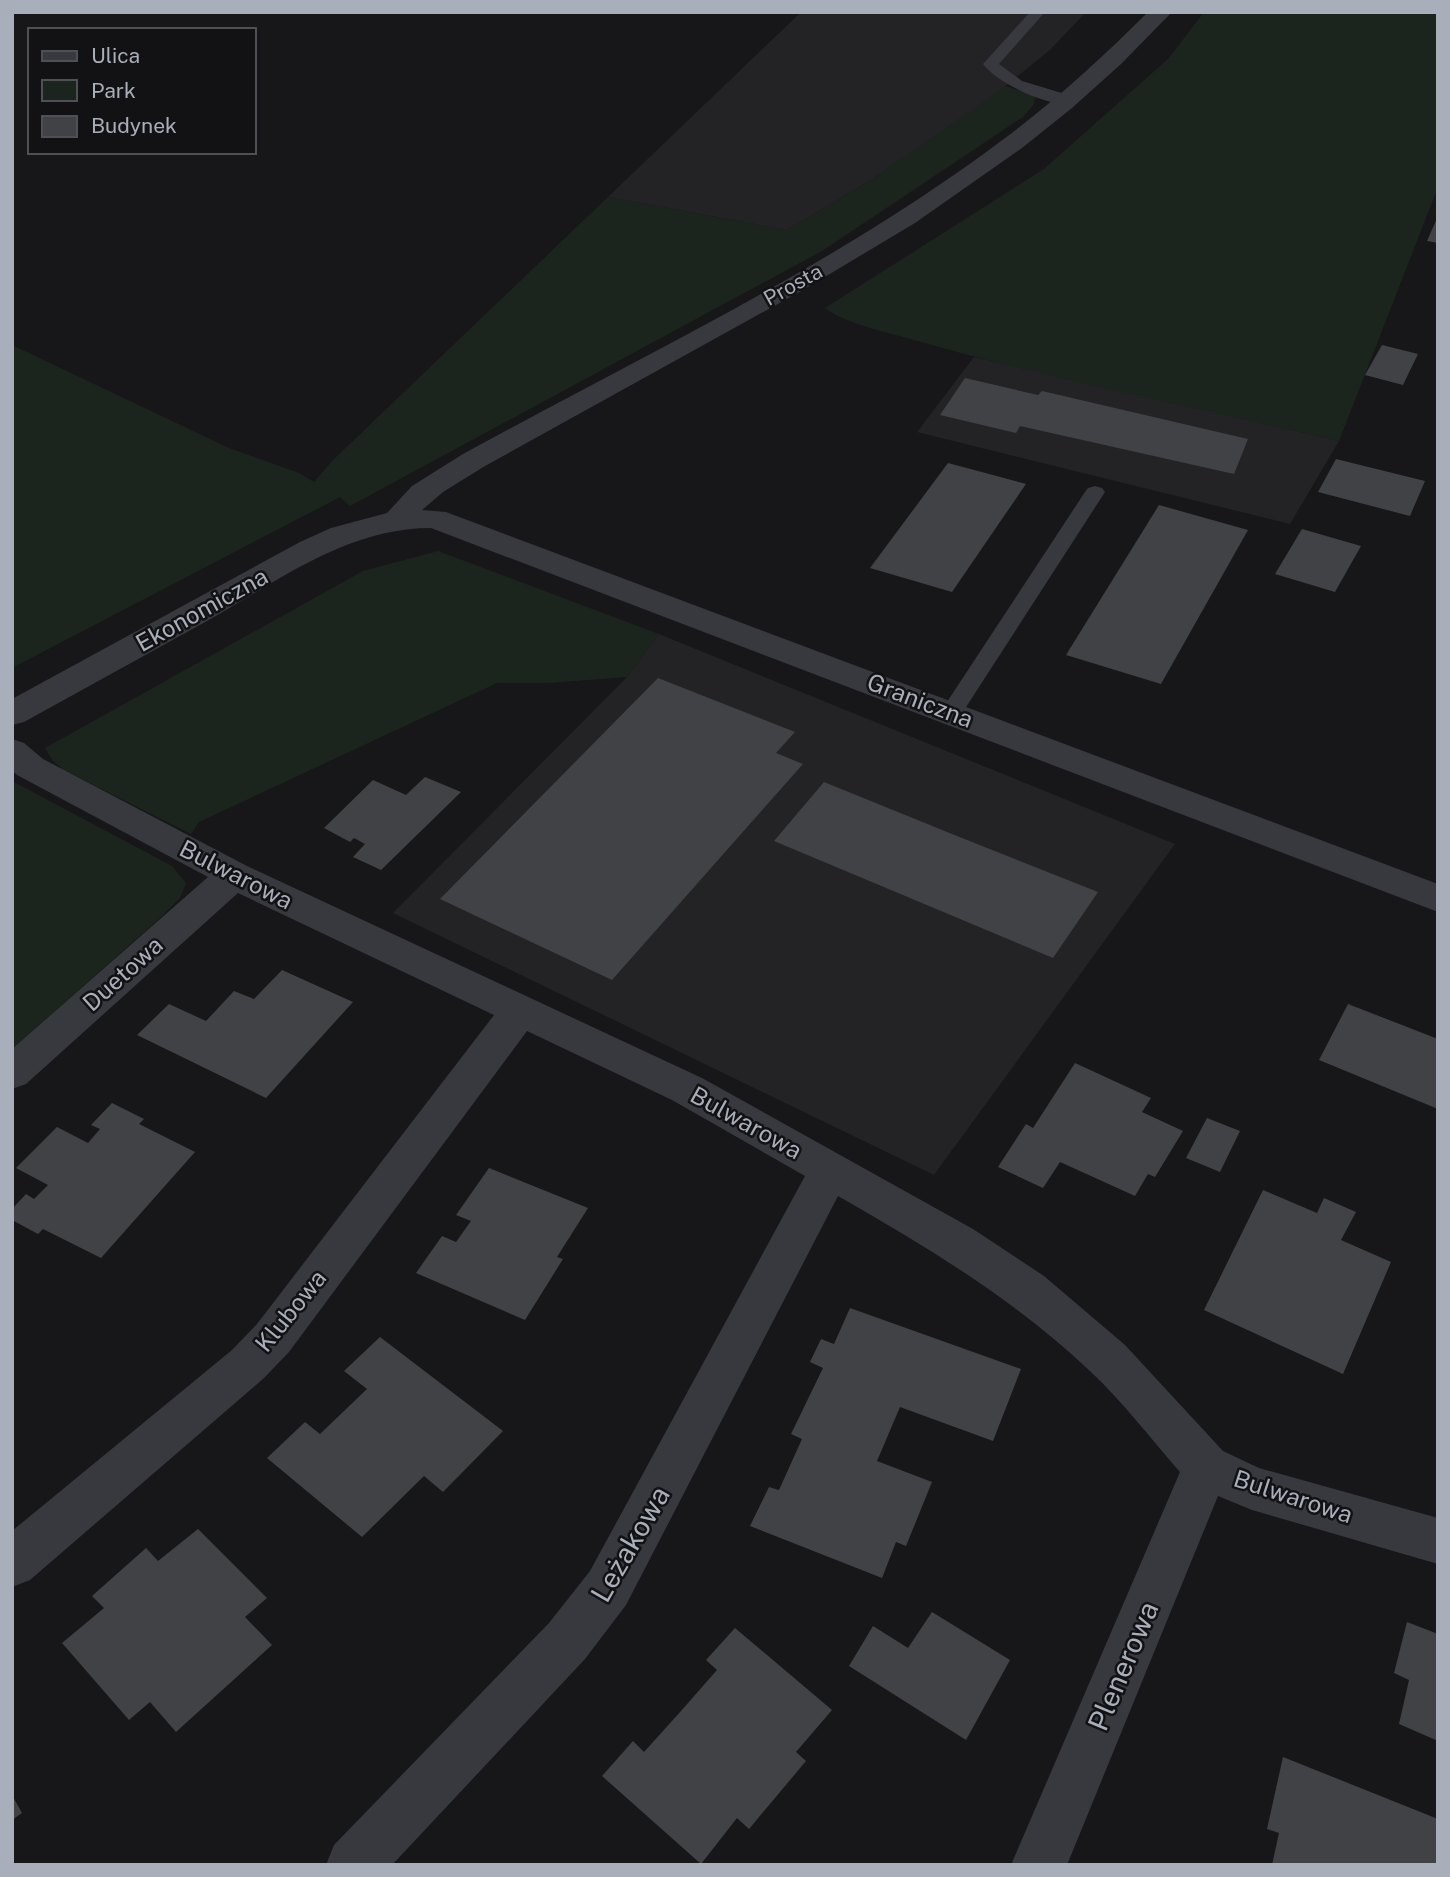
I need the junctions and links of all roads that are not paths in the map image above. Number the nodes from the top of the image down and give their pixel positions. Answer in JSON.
{"nodes":[{"id":1,"x":1038,"y":12,"type":"edge"},
{"id":2,"x":1161,"y":12,"type":"edge"},
{"id":3,"x":1069,"y":100,"type":"junction"},
{"id":4,"x":1095,"y":492,"type":"dead end"},
{"id":5,"x":398,"y":519,"type":"junction"},
{"id":6,"x":951,"y":713,"type":"junction"},
{"id":7,"x":12,"y":714,"type":"edge"},
{"id":8,"x":12,"y":751,"type":"edge"},
{"id":9,"x":234,"y":875,"type":"junction"},
{"id":10,"x":1438,"y":899,"type":"edge"},
{"id":11,"x":519,"y":1012,"type":"junction"},
{"id":12,"x":12,"y":1073,"type":"edge"},
{"id":13,"x":830,"y":1170,"type":"junction"},
{"id":14,"x":1206,"y":1467,"type":"junction"},
{"id":15,"x":1438,"y":1541,"type":"edge"},
{"id":16,"x":12,"y":1563,"type":"edge"},
{"id":17,"x":354,"y":1865,"type":"edge"},
{"id":18,"x":1039,"y":1865,"type":"edge"}],
"edges":[{"from":1,"to":3,"type":"lane"},
{"from":2,"to":3,"type":"street","name":"Prosta"},
{"from":3,"to":5,"type":"street","name":"Prosta"},
{"from":4,"to":6,"type":"lane"},
{"from":5,"to":6,"type":"street","name":"Graniczna"},
{"from":5,"to":7,"type":"street","name":"Ekonomiczna"},
{"from":6,"to":10,"type":"street","name":"Graniczna"},
{"from":8,"to":9,"type":"street","name":"Bulwarowa"},
{"from":9,"to":11,"type":"street","name":"Bulwarowa"},
{"from":9,"to":12,"type":"street","name":"Duetowa"},
{"from":11,"to":13,"type":"street","name":"Bulwarowa"},
{"from":11,"to":16,"type":"street","name":"Klubowa"},
{"from":13,"to":14,"type":"street","name":"Bulwarowa"},
{"from":13,"to":17,"type":"street","name":"Leżakowa"},
{"from":14,"to":15,"type":"street","name":"Bulwarowa"},
{"from":14,"to":18,"type":"street","name":"Plenerowa"}]}
